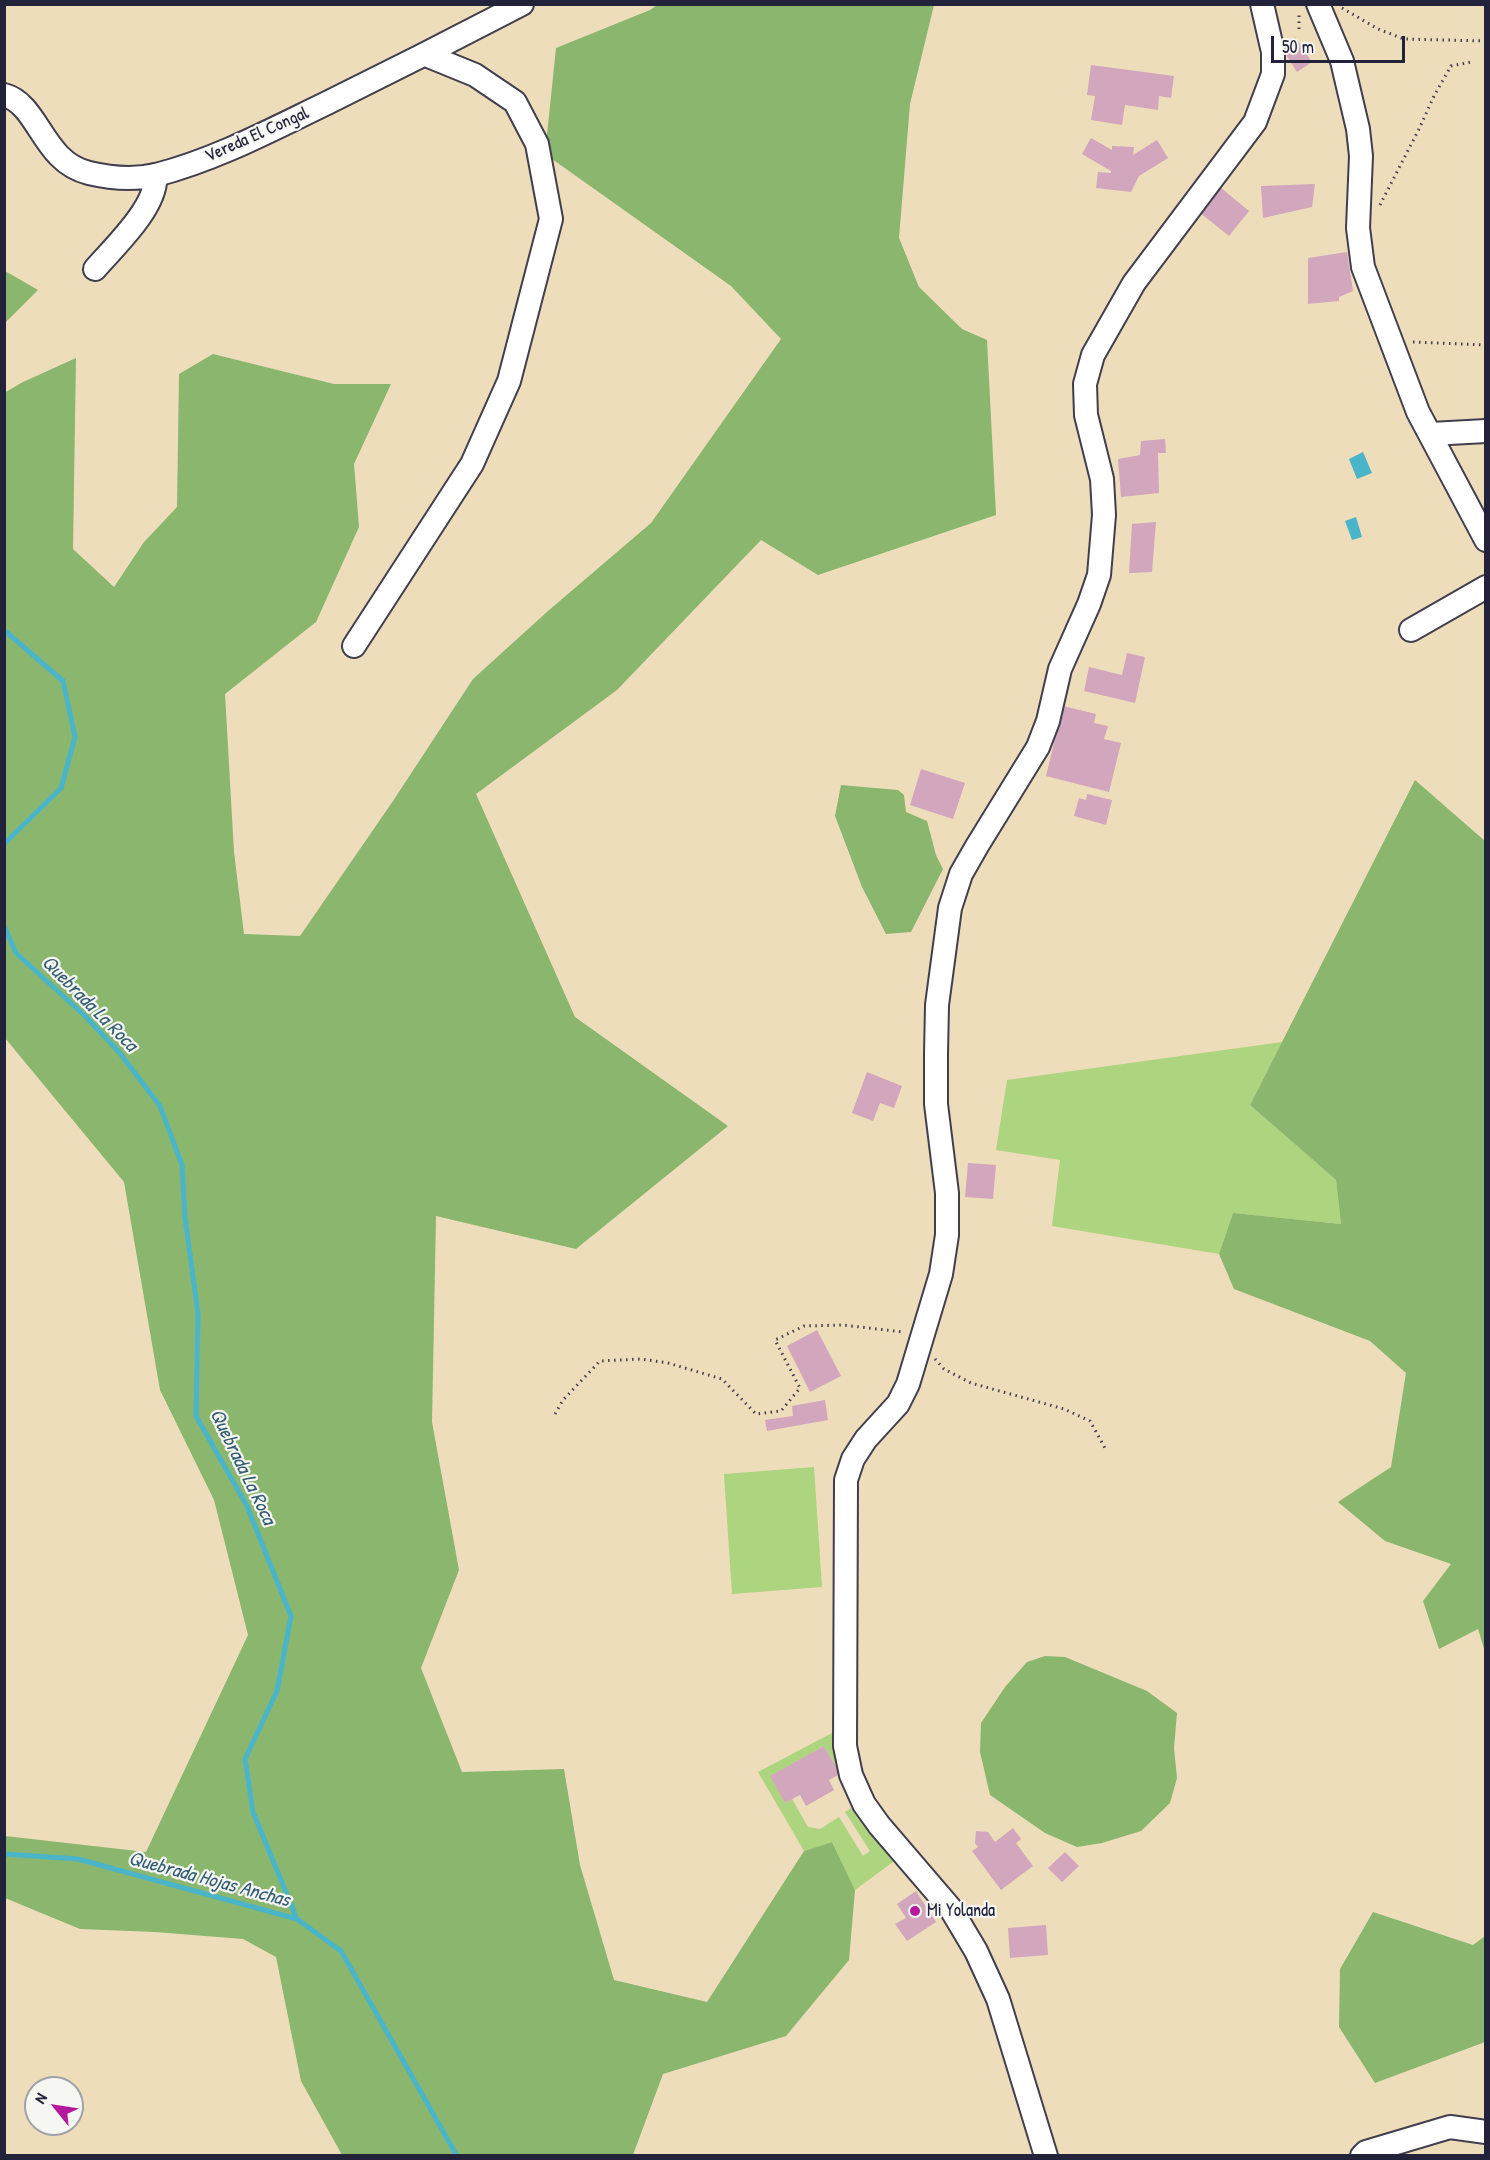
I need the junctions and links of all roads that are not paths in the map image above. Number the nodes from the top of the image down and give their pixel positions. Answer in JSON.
{"nodes":[{"id":1,"x":522,"y":4,"type":"edge"},
{"id":2,"x":1262,"y":4,"type":"edge"},
{"id":3,"x":1318,"y":4,"type":"edge"},
{"id":4,"x":426,"y":55,"type":"junction"},
{"id":5,"x":4,"y":95,"type":"edge"},
{"id":6,"x":155,"y":175,"type":"junction"},
{"id":7,"x":95,"y":269,"type":"dead end"},
{"id":8,"x":1485,"y":431,"type":"edge"},
{"id":9,"x":1431,"y":434,"type":"junction"},
{"id":10,"x":1485,"y":540,"type":"edge"},
{"id":11,"x":1485,"y":587,"type":"edge"},
{"id":12,"x":1411,"y":630,"type":"dead end"},
{"id":13,"x":354,"y":646,"type":"dead end"},
{"id":14,"x":1485,"y":2132,"type":"edge"},
{"id":15,"x":1046,"y":2156,"type":"edge"},
{"id":16,"x":1362,"y":2156,"type":"edge"}],
"edges":[{"from":1,"to":4,"type":"street","name":"Vereda El Congal"},
{"from":2,"to":15,"type":"street"},
{"from":3,"to":9,"type":"street"},
{"from":4,"to":6,"type":"street","name":"Vereda El Congal"},
{"from":4,"to":13,"type":"street"},
{"from":5,"to":6,"type":"street","name":"Vereda El Congal"},
{"from":6,"to":7,"type":"street"},
{"from":8,"to":9,"type":"street"},
{"from":9,"to":10,"type":"street"},
{"from":11,"to":12,"type":"street"},
{"from":14,"to":16,"type":"street"}]}
